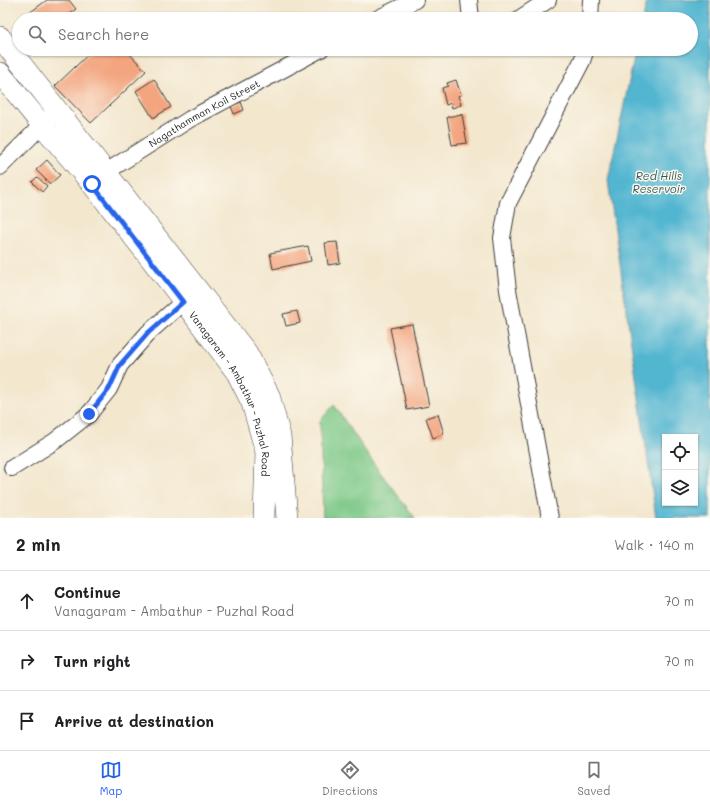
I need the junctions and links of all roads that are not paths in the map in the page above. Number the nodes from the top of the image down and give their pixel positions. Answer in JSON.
{"nodes":[{"id":1,"x":415,"y":0,"type":"edge"},
{"id":2,"x":468,"y":0,"type":"edge"},
{"id":3,"x":548,"y":0,"type":"edge"},
{"id":4,"x":591,"y":0,"type":"edge"},
{"id":5,"x":391,"y":12,"type":"edge"},
{"id":6,"x":470,"y":12,"type":"edge"},
{"id":7,"x":530,"y":12,"type":"edge"},
{"id":8,"x":590,"y":12,"type":"edge"},
{"id":9,"x":0,"y":37,"type":"edge"},
{"id":10,"x":12,"y":52,"type":"edge"},
{"id":11,"x":15,"y":56,"type":"edge"},
{"id":12,"x":308,"y":56,"type":"edge"},
{"id":13,"x":584,"y":56,"type":"edge"},
{"id":14,"x":0,"y":73,"type":"edge"},
{"id":15,"x":58,"y":110,"type":"junction"},
{"id":16,"x":42,"y":125,"type":"junction"},
{"id":17,"x":0,"y":167,"type":"edge"},
{"id":18,"x":99,"y":178,"type":"junction"},
{"id":19,"x":190,"y":295,"type":"junction"},
{"id":20,"x":12,"y":468,"type":"dead end"},
{"id":21,"x":264,"y":518,"type":"edge"},
{"id":22,"x":287,"y":518,"type":"edge"},
{"id":23,"x":550,"y":518,"type":"edge"}],
"edges":[{"from":1,"to":5,"type":"street"},
{"from":2,"to":6,"type":"street"},
{"from":3,"to":7,"type":"street"},
{"from":4,"to":8,"type":"street"},
{"from":9,"to":10,"type":"main road"},
{"from":11,"to":15,"type":"main road"},
{"from":12,"to":18,"type":"street","name":"Nagathamman Koil Street"},
{"from":13,"to":23,"type":"street"},
{"from":14,"to":16,"type":"main road","name":"Vanagaram - Ambathur - Puzhal Road"},
{"from":15,"to":16,"type":"street"},
{"from":15,"to":18,"type":"main road"},
{"from":16,"to":17,"type":"street"},
{"from":16,"to":18,"type":"main road","name":"Vanagaram - Ambathur - Puzhal Road"},
{"from":18,"to":19,"type":"main road","name":"Vanagaram - Ambathur - Puzhal Road"},
{"from":19,"to":20,"type":"street"},
{"from":19,"to":21,"type":"main road","name":"Vanagaram - Ambathur - Puzhal Road"},
{"from":19,"to":22,"type":"main road"}]}
